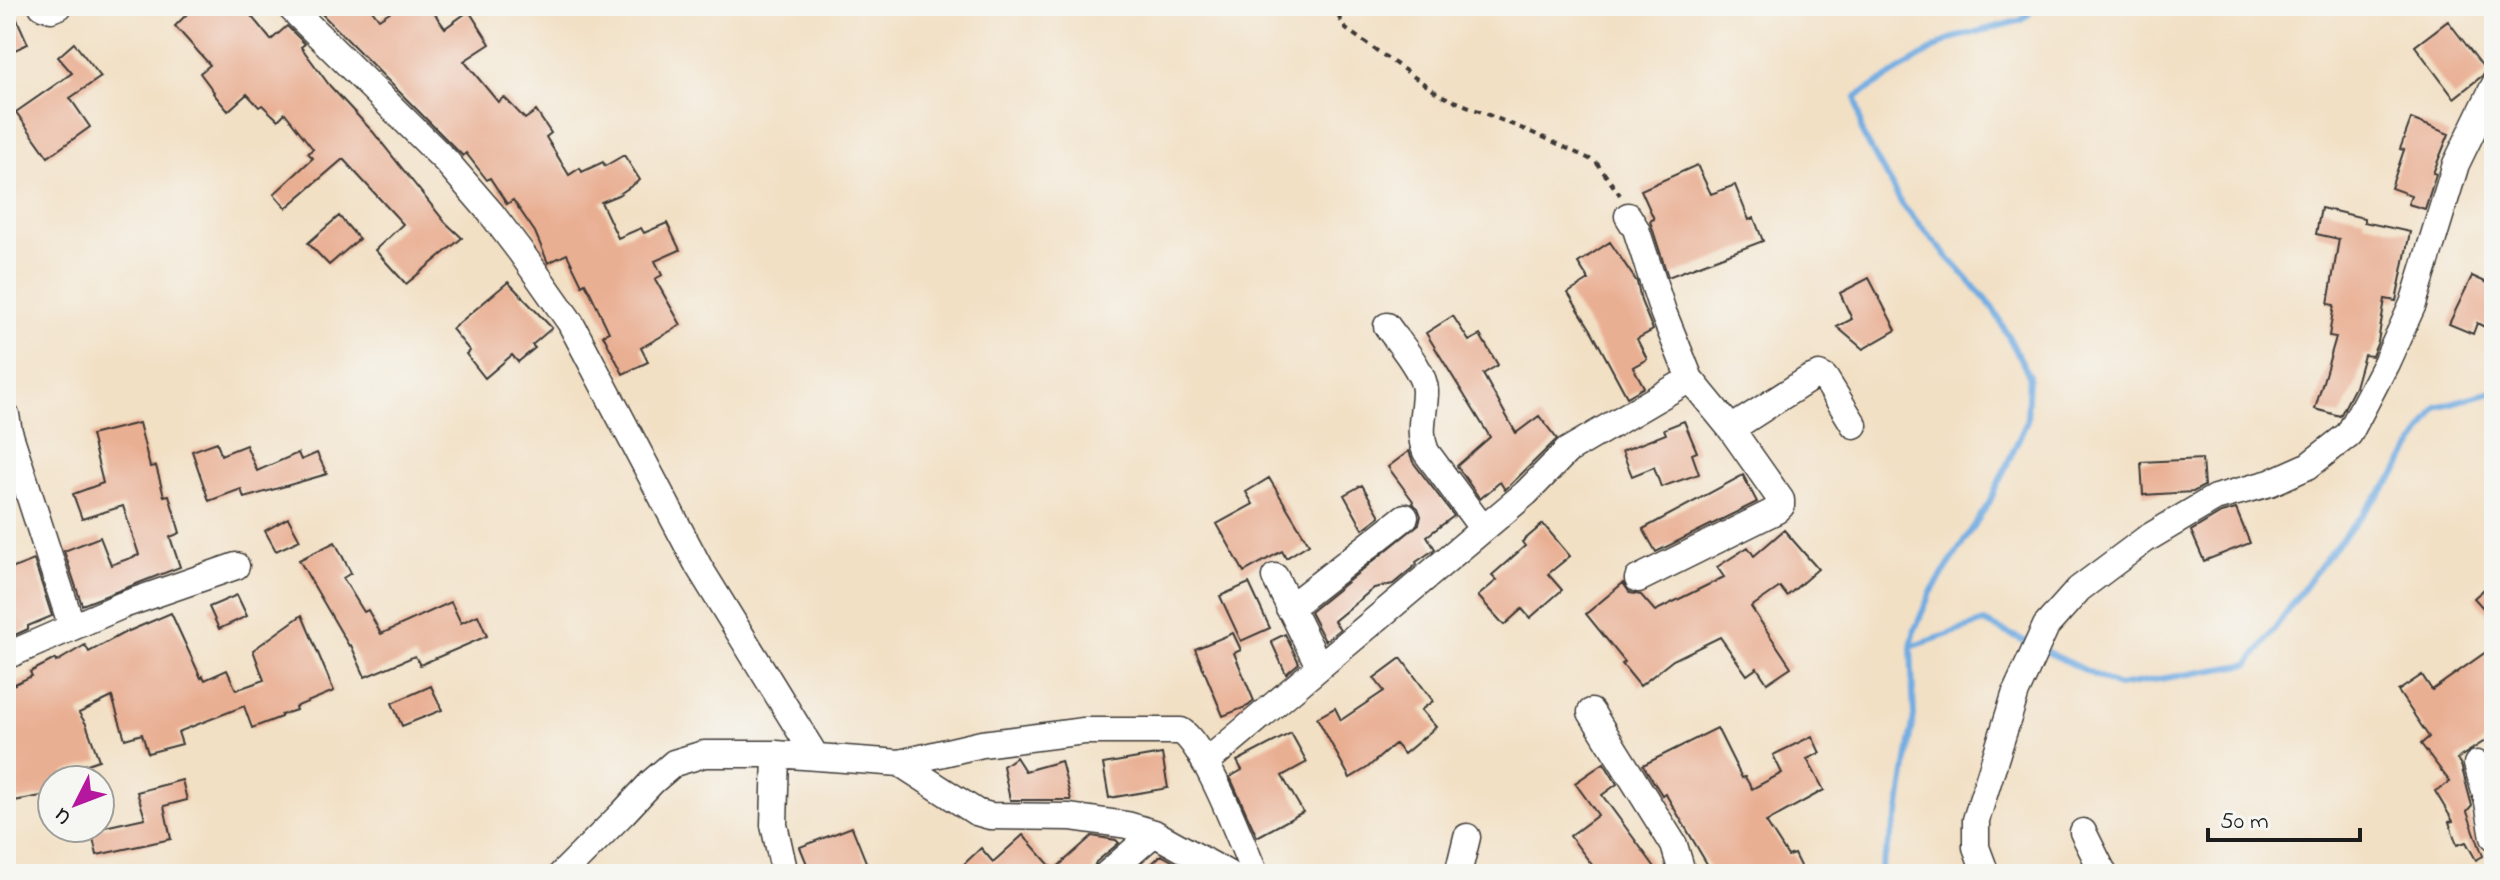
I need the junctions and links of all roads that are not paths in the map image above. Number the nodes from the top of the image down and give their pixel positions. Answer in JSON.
{"nodes":[{"id":1,"x":42,"y":6,"type":"edge"},
{"id":2,"x":59,"y":6,"type":"edge"},
{"id":3,"x":289,"y":6,"type":"edge"},
{"id":4,"x":2494,"y":86,"type":"edge"},
{"id":5,"x":1628,"y":216,"type":"road end"},
{"id":6,"x":1387,"y":326,"type":"dead end"},
{"id":7,"x":1690,"y":379,"type":"junction"},
{"id":8,"x":6,"y":415,"type":"edge"},
{"id":9,"x":1854,"y":425,"type":"dead end"},
{"id":10,"x":1731,"y":429,"type":"junction"},
{"id":11,"x":1405,"y":517,"type":"dead end"},
{"id":12,"x":1483,"y":529,"type":"junction"},
{"id":13,"x":236,"y":566,"type":"dead end"},
{"id":14,"x":1275,"y":577,"type":"dead end"},
{"id":15,"x":1638,"y":579,"type":"dead end"},
{"id":16,"x":1289,"y":608,"type":"junction"},
{"id":17,"x":72,"y":627,"type":"junction"},
{"id":18,"x":6,"y":656,"type":"edge"},
{"id":19,"x":1319,"y":666,"type":"junction"},
{"id":20,"x":1591,"y":712,"type":"dead end"},
{"id":21,"x":776,"y":754,"type":"junction"},
{"id":22,"x":816,"y":757,"type":"junction"},
{"id":23,"x":900,"y":763,"type":"junction"},
{"id":24,"x":1205,"y":763,"type":"junction"},
{"id":25,"x":2477,"y":764,"type":"dead end"},
{"id":26,"x":2083,"y":832,"type":"dead end"},
{"id":27,"x":1154,"y":833,"type":"junction"},
{"id":28,"x":1467,"y":837,"type":"dead end"},
{"id":29,"x":2494,"y":837,"type":"edge"},
{"id":30,"x":562,"y":874,"type":"edge"},
{"id":31,"x":785,"y":874,"type":"edge"},
{"id":32,"x":1107,"y":874,"type":"edge"},
{"id":33,"x":1228,"y":874,"type":"edge"},
{"id":34,"x":1255,"y":874,"type":"edge"},
{"id":35,"x":1458,"y":874,"type":"edge"},
{"id":36,"x":1678,"y":874,"type":"edge"},
{"id":37,"x":1986,"y":874,"type":"edge"},
{"id":38,"x":2104,"y":874,"type":"edge"}],
"edges":[{"from":1,"to":2,"type":"street"},
{"from":3,"to":22,"type":"street"},
{"from":4,"to":37,"type":"street"},
{"from":5,"to":7,"type":"street"},
{"from":6,"to":12,"type":"street"},
{"from":7,"to":10,"type":"street"},
{"from":7,"to":12,"type":"street"},
{"from":8,"to":17,"type":"street"},
{"from":9,"to":10,"type":"street"},
{"from":10,"to":15,"type":"street"},
{"from":11,"to":16,"type":"street"},
{"from":12,"to":19,"type":"street"},
{"from":13,"to":17,"type":"street"},
{"from":14,"to":16,"type":"street"},
{"from":16,"to":19,"type":"street"},
{"from":17,"to":18,"type":"street"},
{"from":19,"to":24,"type":"street"},
{"from":20,"to":36,"type":"street"},
{"from":21,"to":22,"type":"street"},
{"from":21,"to":30,"type":"street"},
{"from":21,"to":31,"type":"street"},
{"from":22,"to":23,"type":"street"},
{"from":23,"to":24,"type":"street"},
{"from":23,"to":27,"type":"street"},
{"from":24,"to":34,"type":"street"},
{"from":25,"to":29,"type":"street"},
{"from":26,"to":38,"type":"street"},
{"from":27,"to":32,"type":"street"},
{"from":27,"to":33,"type":"street"},
{"from":28,"to":35,"type":"street"}]}
